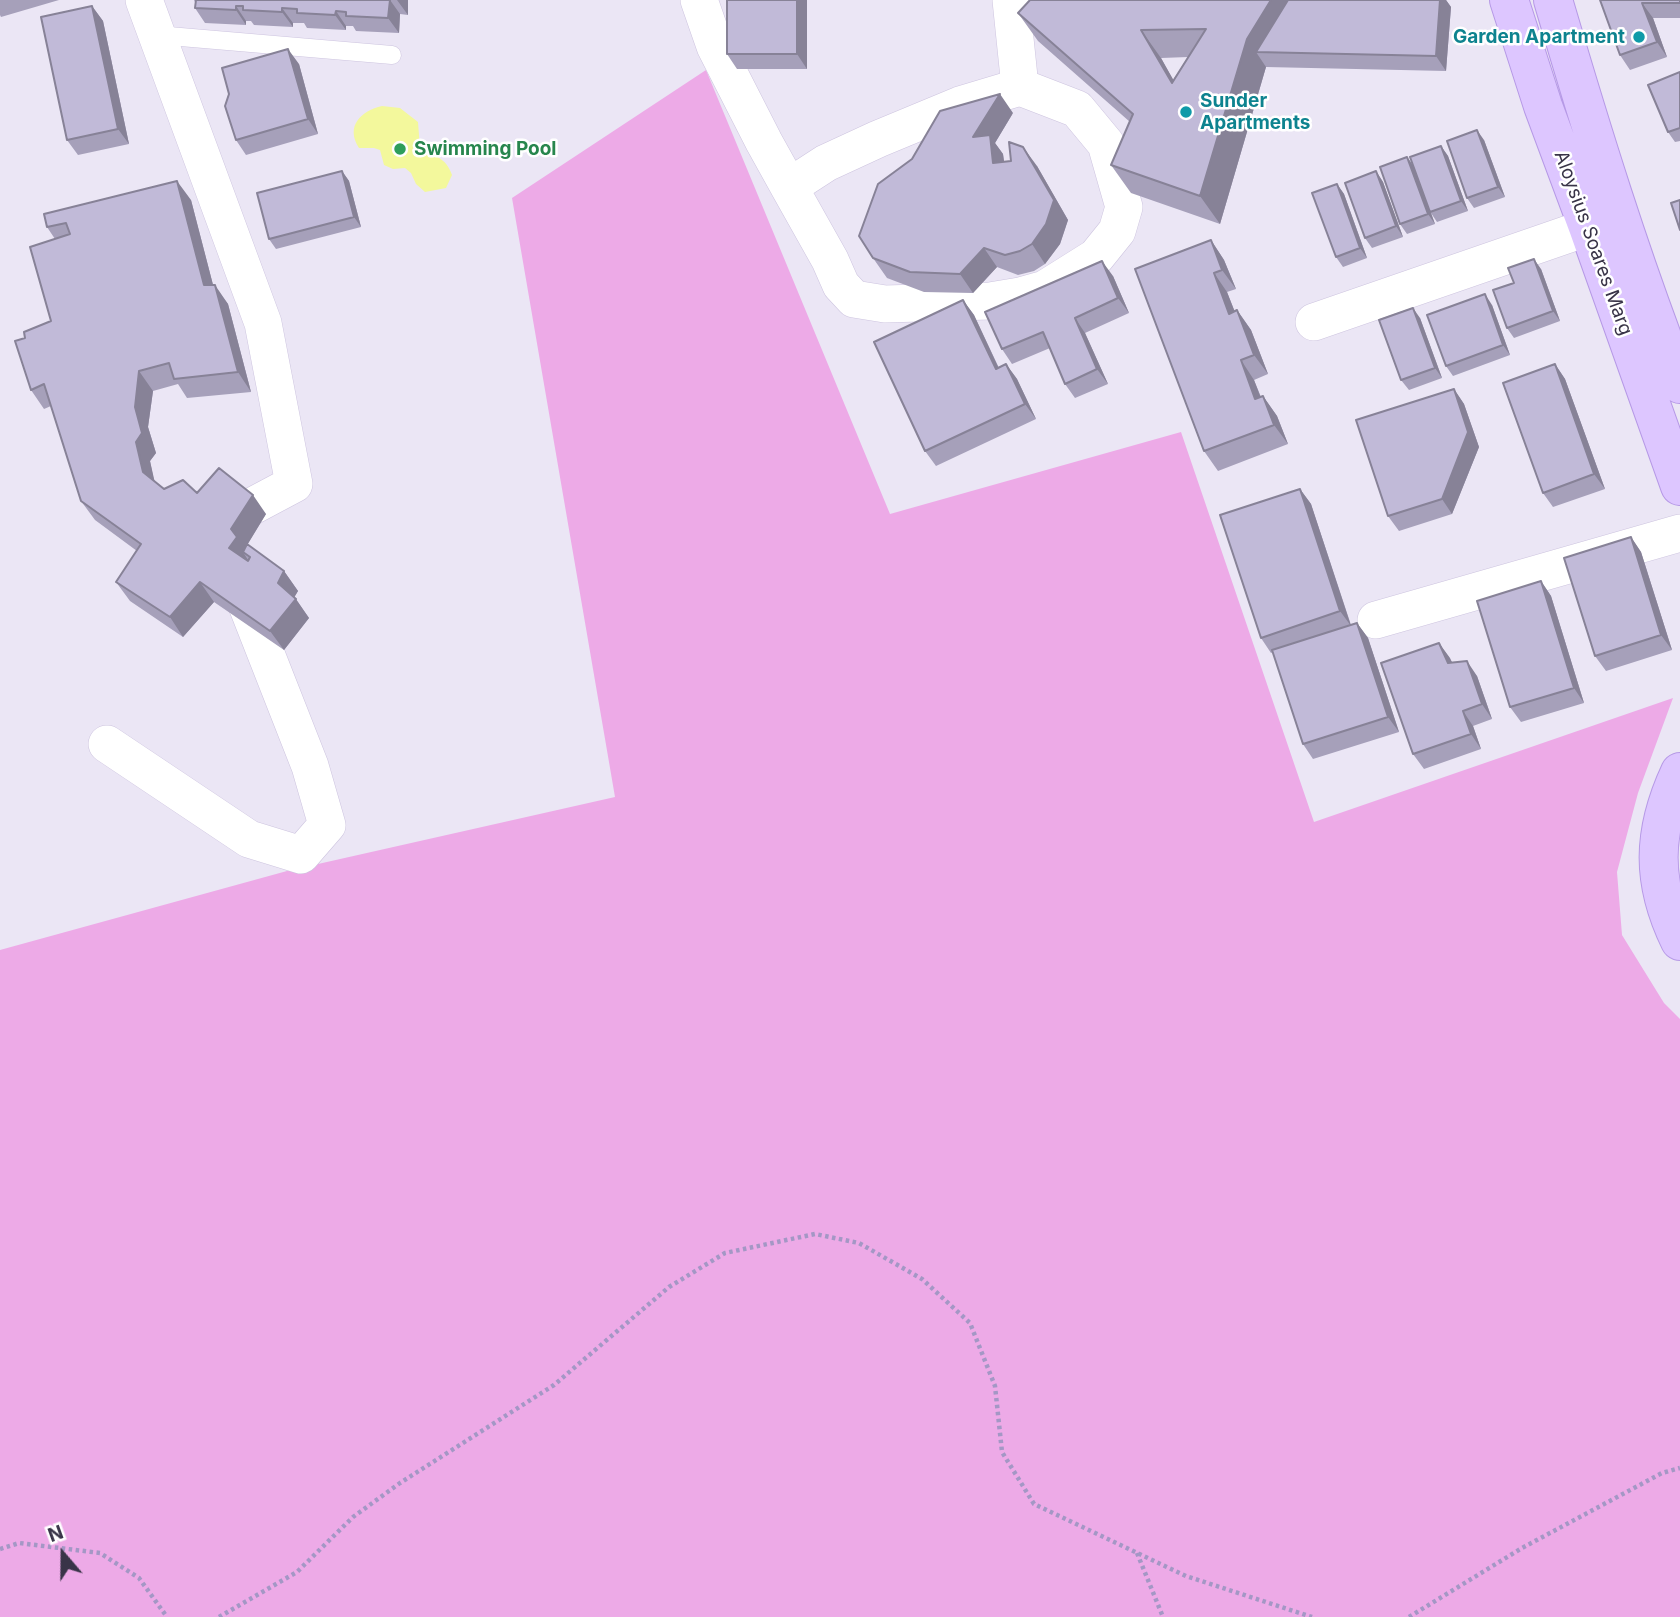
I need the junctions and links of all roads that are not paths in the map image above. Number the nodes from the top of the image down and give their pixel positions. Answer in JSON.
{"nodes":[{"id":1,"x":144,"y":0,"type":"edge"},
{"id":2,"x":699,"y":0,"type":"edge"},
{"id":3,"x":1011,"y":0,"type":"edge"},
{"id":4,"x":1557,"y":12,"type":"edge"},
{"id":5,"x":1515,"y":17,"type":"edge"},
{"id":6,"x":157,"y":35,"type":"junction"},
{"id":7,"x":392,"y":54,"type":"dead end"},
{"id":8,"x":1020,"y":87,"type":"junction"},
{"id":9,"x":1580,"y":94,"type":"junction"},
{"id":10,"x":1543,"y":106,"type":"junction"},
{"id":11,"x":789,"y":187,"type":"junction"},
{"id":12,"x":1605,"y":222,"type":"junction"},
{"id":13,"x":1314,"y":322,"type":"dead end"},
{"id":14,"x":1657,"y":334,"type":"edge"},
{"id":15,"x":1680,"y":384,"type":"edge"},
{"id":16,"x":1680,"y":486,"type":"edge"},
{"id":17,"x":1680,"y":533,"type":"edge"},
{"id":18,"x":1376,"y":620,"type":"dead end"},
{"id":19,"x":107,"y":744,"type":"dead end"},
{"id":20,"x":1680,"y":772,"type":"edge"},
{"id":21,"x":1680,"y":941,"type":"edge"}],
"edges":[{"from":1,"to":6,"type":"street"},
{"from":2,"to":11,"type":"street"},
{"from":3,"to":8,"type":"street"},
{"from":4,"to":5,"type":"main road"},
{"from":4,"to":9,"type":"main road","name":"Aloysius Soares Marg"},
{"from":5,"to":10,"type":"main road","name":"Aloysius Soares Marg"},
{"from":6,"to":7,"type":"lane"},
{"from":6,"to":19,"type":"street"},
{"from":8,"to":11,"type":"street"},
{"from":8,"to":11,"type":"street"},
{"from":9,"to":10,"type":"main road"},
{"from":9,"to":12,"type":"main road","name":"Aloysius Soares Marg"},
{"from":10,"to":12,"type":"main road","name":"Aloysius Soares Marg"},
{"from":12,"to":13,"type":"street"},
{"from":12,"to":14,"type":"main road","name":"Aloysius Soares Marg"},
{"from":14,"to":15,"type":"main road","name":"Aloysius Soares Marg"},
{"from":14,"to":16,"type":"main road","name":"Aloysius Soares Marg"},
{"from":17,"to":18,"type":"street"},
{"from":20,"to":21,"type":"main road"}]}
